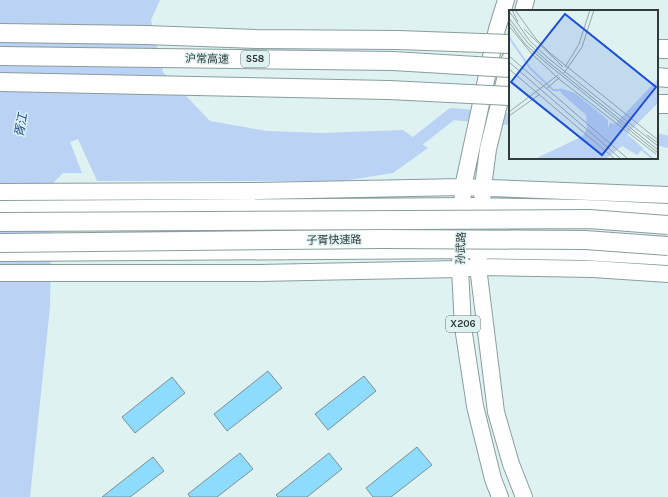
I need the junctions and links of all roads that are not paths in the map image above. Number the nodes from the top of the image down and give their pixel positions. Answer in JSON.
{"nodes":[{"id":1,"x":506,"y":0,"type":"edge"},
{"id":2,"x":526,"y":0,"type":"edge"},
{"id":3,"x":523,"y":10,"type":"edge"},
{"id":4,"x":0,"y":33,"type":"edge"},
{"id":5,"x":509,"y":44,"type":"edge"},
{"id":6,"x":0,"y":56,"type":"edge"},
{"id":7,"x":509,"y":63,"type":"edge"},
{"id":8,"x":509,"y":68,"type":"edge"},
{"id":9,"x":658,"y":77,"type":"edge"},
{"id":10,"x":668,"y":78,"type":"edge"},
{"id":11,"x":0,"y":82,"type":"edge"},
{"id":12,"x":509,"y":96,"type":"edge"},
{"id":13,"x":463,"y":187,"type":"junction"},
{"id":14,"x":483,"y":188,"type":"junction"},
{"id":15,"x":0,"y":192,"type":"edge"},
{"id":16,"x":668,"y":195,"type":"edge"},
{"id":17,"x":462,"y":206,"type":"junction"},
{"id":18,"x":482,"y":206,"type":"junction"},
{"id":19,"x":0,"y":209,"type":"edge"},
{"id":20,"x":668,"y":212,"type":"edge"},
{"id":21,"x":0,"y":222,"type":"edge"},
{"id":22,"x":668,"y":225,"type":"edge"},
{"id":23,"x":0,"y":243,"type":"edge"},
{"id":24,"x":668,"y":246,"type":"edge"},
{"id":25,"x":461,"y":250,"type":"junction"},
{"id":26,"x":479,"y":250,"type":"junction"},
{"id":27,"x":0,"y":253,"type":"edge"},
{"id":28,"x":668,"y":257,"type":"edge"},
{"id":29,"x":478,"y":267,"type":"junction"},
{"id":30,"x":460,"y":269,"type":"junction"},
{"id":31,"x":0,"y":273,"type":"edge"},
{"id":32,"x":668,"y":274,"type":"edge"},
{"id":33,"x":500,"y":497,"type":"edge"},
{"id":34,"x":524,"y":497,"type":"edge"}],
"edges":[{"from":1,"to":13,"type":"main road","name":"孙武路","number":"X206","bridge":true},
{"from":2,"to":3,"type":"main road"},
{"from":4,"to":5,"type":"highway","bridge":true},
{"from":6,"to":8,"type":"highway","name":"沪常高速","number":"S58","bridge":true},
{"from":7,"to":14,"type":"main road","name":"孙武路","number":"X206","bridge":true},
{"from":9,"to":10,"type":"highway"},
{"from":11,"to":12,"type":"highway","bridge":true},
{"from":13,"to":14,"type":"main road"},
{"from":13,"to":15,"type":"main road"},
{"from":13,"to":17,"type":"main road","name":"孙武路","number":"X206"},
{"from":14,"to":16,"type":"main road"},
{"from":14,"to":18,"type":"main road","name":"孙武路","number":"X206"},
{"from":17,"to":18,"type":"main road"},
{"from":17,"to":19,"type":"main road"},
{"from":17,"to":25,"type":"main road","name":"孙武路","number":"X206"},
{"from":18,"to":20,"type":"main road"},
{"from":18,"to":26,"type":"main road","name":"孙武路","number":"X206"},
{"from":21,"to":22,"type":"highway","name":"子胥快速路","bridge":true},
{"from":23,"to":24,"type":"highway","name":"子胥快速路","bridge":true},
{"from":25,"to":26,"type":"main road"},
{"from":25,"to":27,"type":"main road"},
{"from":25,"to":30,"type":"main road","name":"孙武路","number":"X206"},
{"from":26,"to":28,"type":"main road"},
{"from":26,"to":29,"type":"main road","name":"孙武路","number":"X206"},
{"from":29,"to":30,"type":"main road"},
{"from":29,"to":32,"type":"main road"},
{"from":29,"to":34,"type":"main road","name":"孙武路","number":"X206"},
{"from":30,"to":31,"type":"main road"},
{"from":30,"to":33,"type":"main road","name":"孙武路","number":"X206"}]}
